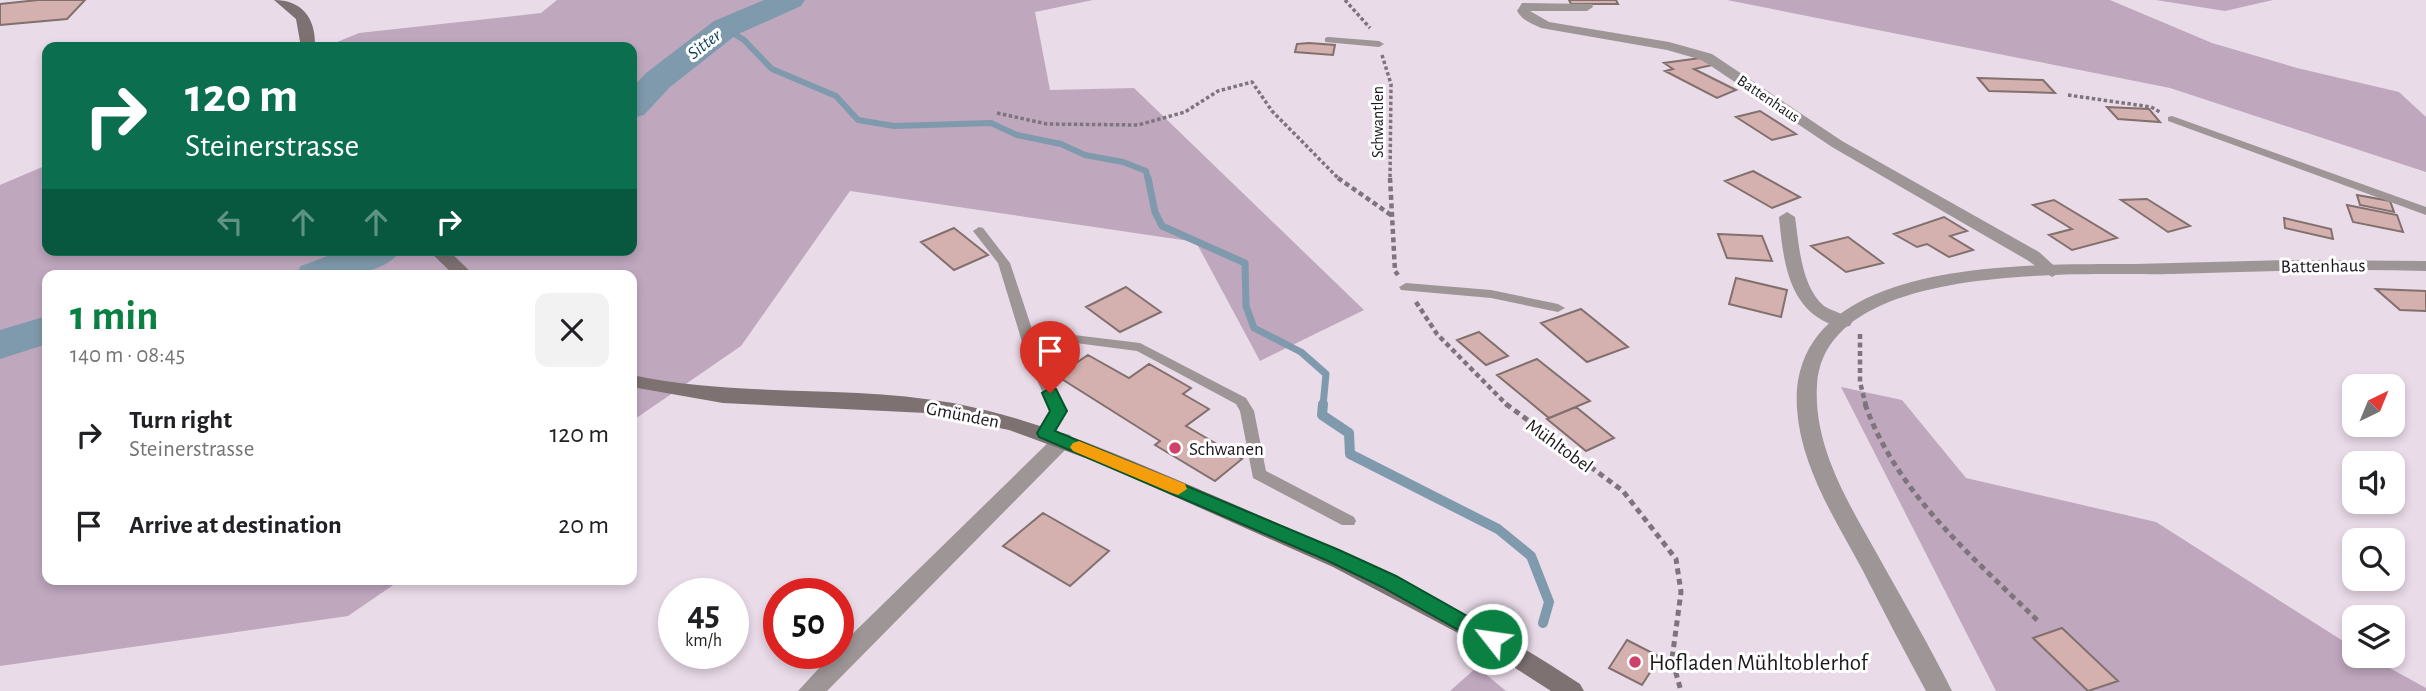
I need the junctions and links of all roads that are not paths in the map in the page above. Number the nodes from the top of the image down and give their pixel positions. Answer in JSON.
{"nodes":[{"id":1,"x":280,"y":0,"type":"edge"},
{"id":2,"x":1587,"y":7,"type":"dead end"},
{"id":3,"x":1328,"y":40,"type":"dead end"},
{"id":4,"x":308,"y":42,"type":"edge"},
{"id":5,"x":1379,"y":44,"type":"road end"},
{"id":6,"x":2172,"y":119,"type":"road end"},
{"id":7,"x":2426,"y":211,"type":"edge"},
{"id":8,"x":1787,"y":217,"type":"dead end"},
{"id":9,"x":979,"y":231,"type":"dead end"},
{"id":10,"x":444,"y":256,"type":"edge"},
{"id":11,"x":2426,"y":266,"type":"edge"},
{"id":12,"x":460,"y":270,"type":"edge"},
{"id":13,"x":2052,"y":272,"type":"junction"},
{"id":14,"x":1406,"y":287,"type":"road end"},
{"id":15,"x":1558,"y":307,"type":"dead end"},
{"id":16,"x":1850,"y":317,"type":"junction"},
{"id":17,"x":1034,"y":358,"type":"junction"},
{"id":18,"x":637,"y":383,"type":"edge"},
{"id":19,"x":1054,"y":436,"type":"junction"},
{"id":20,"x":1348,"y":522,"type":"dead end"},
{"id":21,"x":811,"y":691,"type":"edge"},
{"id":22,"x":1571,"y":691,"type":"edge"},
{"id":23,"x":1939,"y":691,"type":"edge"}],
"edges":[{"from":1,"to":4,"type":"main road"},
{"from":2,"to":13,"type":"street","name":"Battenhaus"},
{"from":3,"to":5,"type":"lane"},
{"from":6,"to":7,"type":"lane"},
{"from":8,"to":16,"type":"street"},
{"from":9,"to":17,"type":"lane"},
{"from":10,"to":12,"type":"main road"},
{"from":11,"to":13,"type":"street","name":"Battenhaus"},
{"from":13,"to":16,"type":"street","name":"Battenhaus"},
{"from":14,"to":15,"type":"lane"},
{"from":16,"to":23,"type":"street","name":"Battenhaus"},
{"from":17,"to":19,"type":"lane"},
{"from":17,"to":20,"type":"lane"},
{"from":18,"to":19,"type":"main road","name":"Gmünden"},
{"from":19,"to":21,"type":"street"},
{"from":19,"to":22,"type":"main road"}]}
